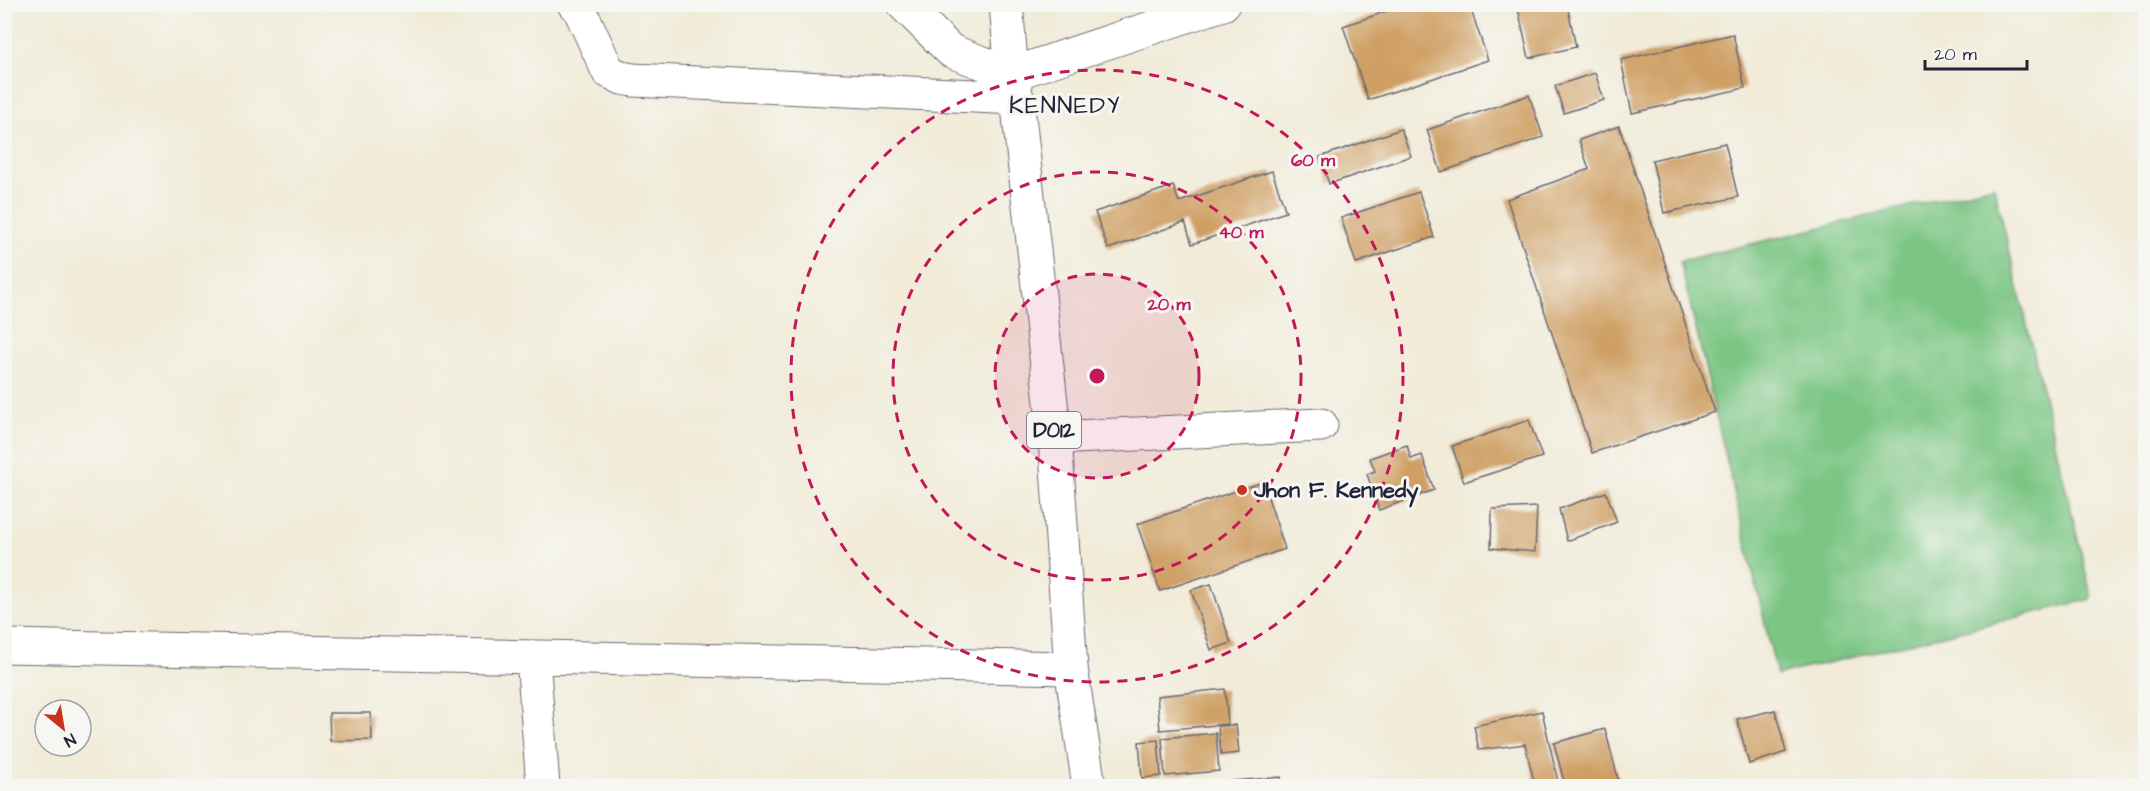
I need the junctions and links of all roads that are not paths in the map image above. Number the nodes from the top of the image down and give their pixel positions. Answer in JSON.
{"nodes":[{"id":1,"x":574,"y":4,"type":"edge"},
{"id":2,"x":903,"y":4,"type":"edge"},
{"id":3,"x":1006,"y":4,"type":"edge"},
{"id":4,"x":1223,"y":4,"type":"edge"},
{"id":5,"x":1014,"y":86,"type":"junction"},
{"id":6,"x":1321,"y":425,"type":"dead end"},
{"id":7,"x":1055,"y":438,"type":"junction"},
{"id":8,"x":4,"y":646,"type":"edge"},
{"id":9,"x":532,"y":658,"type":"junction"},
{"id":10,"x":1071,"y":668,"type":"junction"},
{"id":11,"x":543,"y":786,"type":"edge"},
{"id":12,"x":1089,"y":786,"type":"edge"}],
"edges":[{"from":1,"to":5,"type":"street"},
{"from":2,"to":5,"type":"street"},
{"from":3,"to":5,"type":"street","number":"D012"},
{"from":4,"to":5,"type":"street"},
{"from":5,"to":7,"type":"street","number":"D012"},
{"from":6,"to":7,"type":"street"},
{"from":7,"to":10,"type":"street","number":"D012"},
{"from":8,"to":9,"type":"street"},
{"from":9,"to":10,"type":"street"},
{"from":9,"to":11,"type":"street"},
{"from":10,"to":12,"type":"street","number":"D012"}]}
